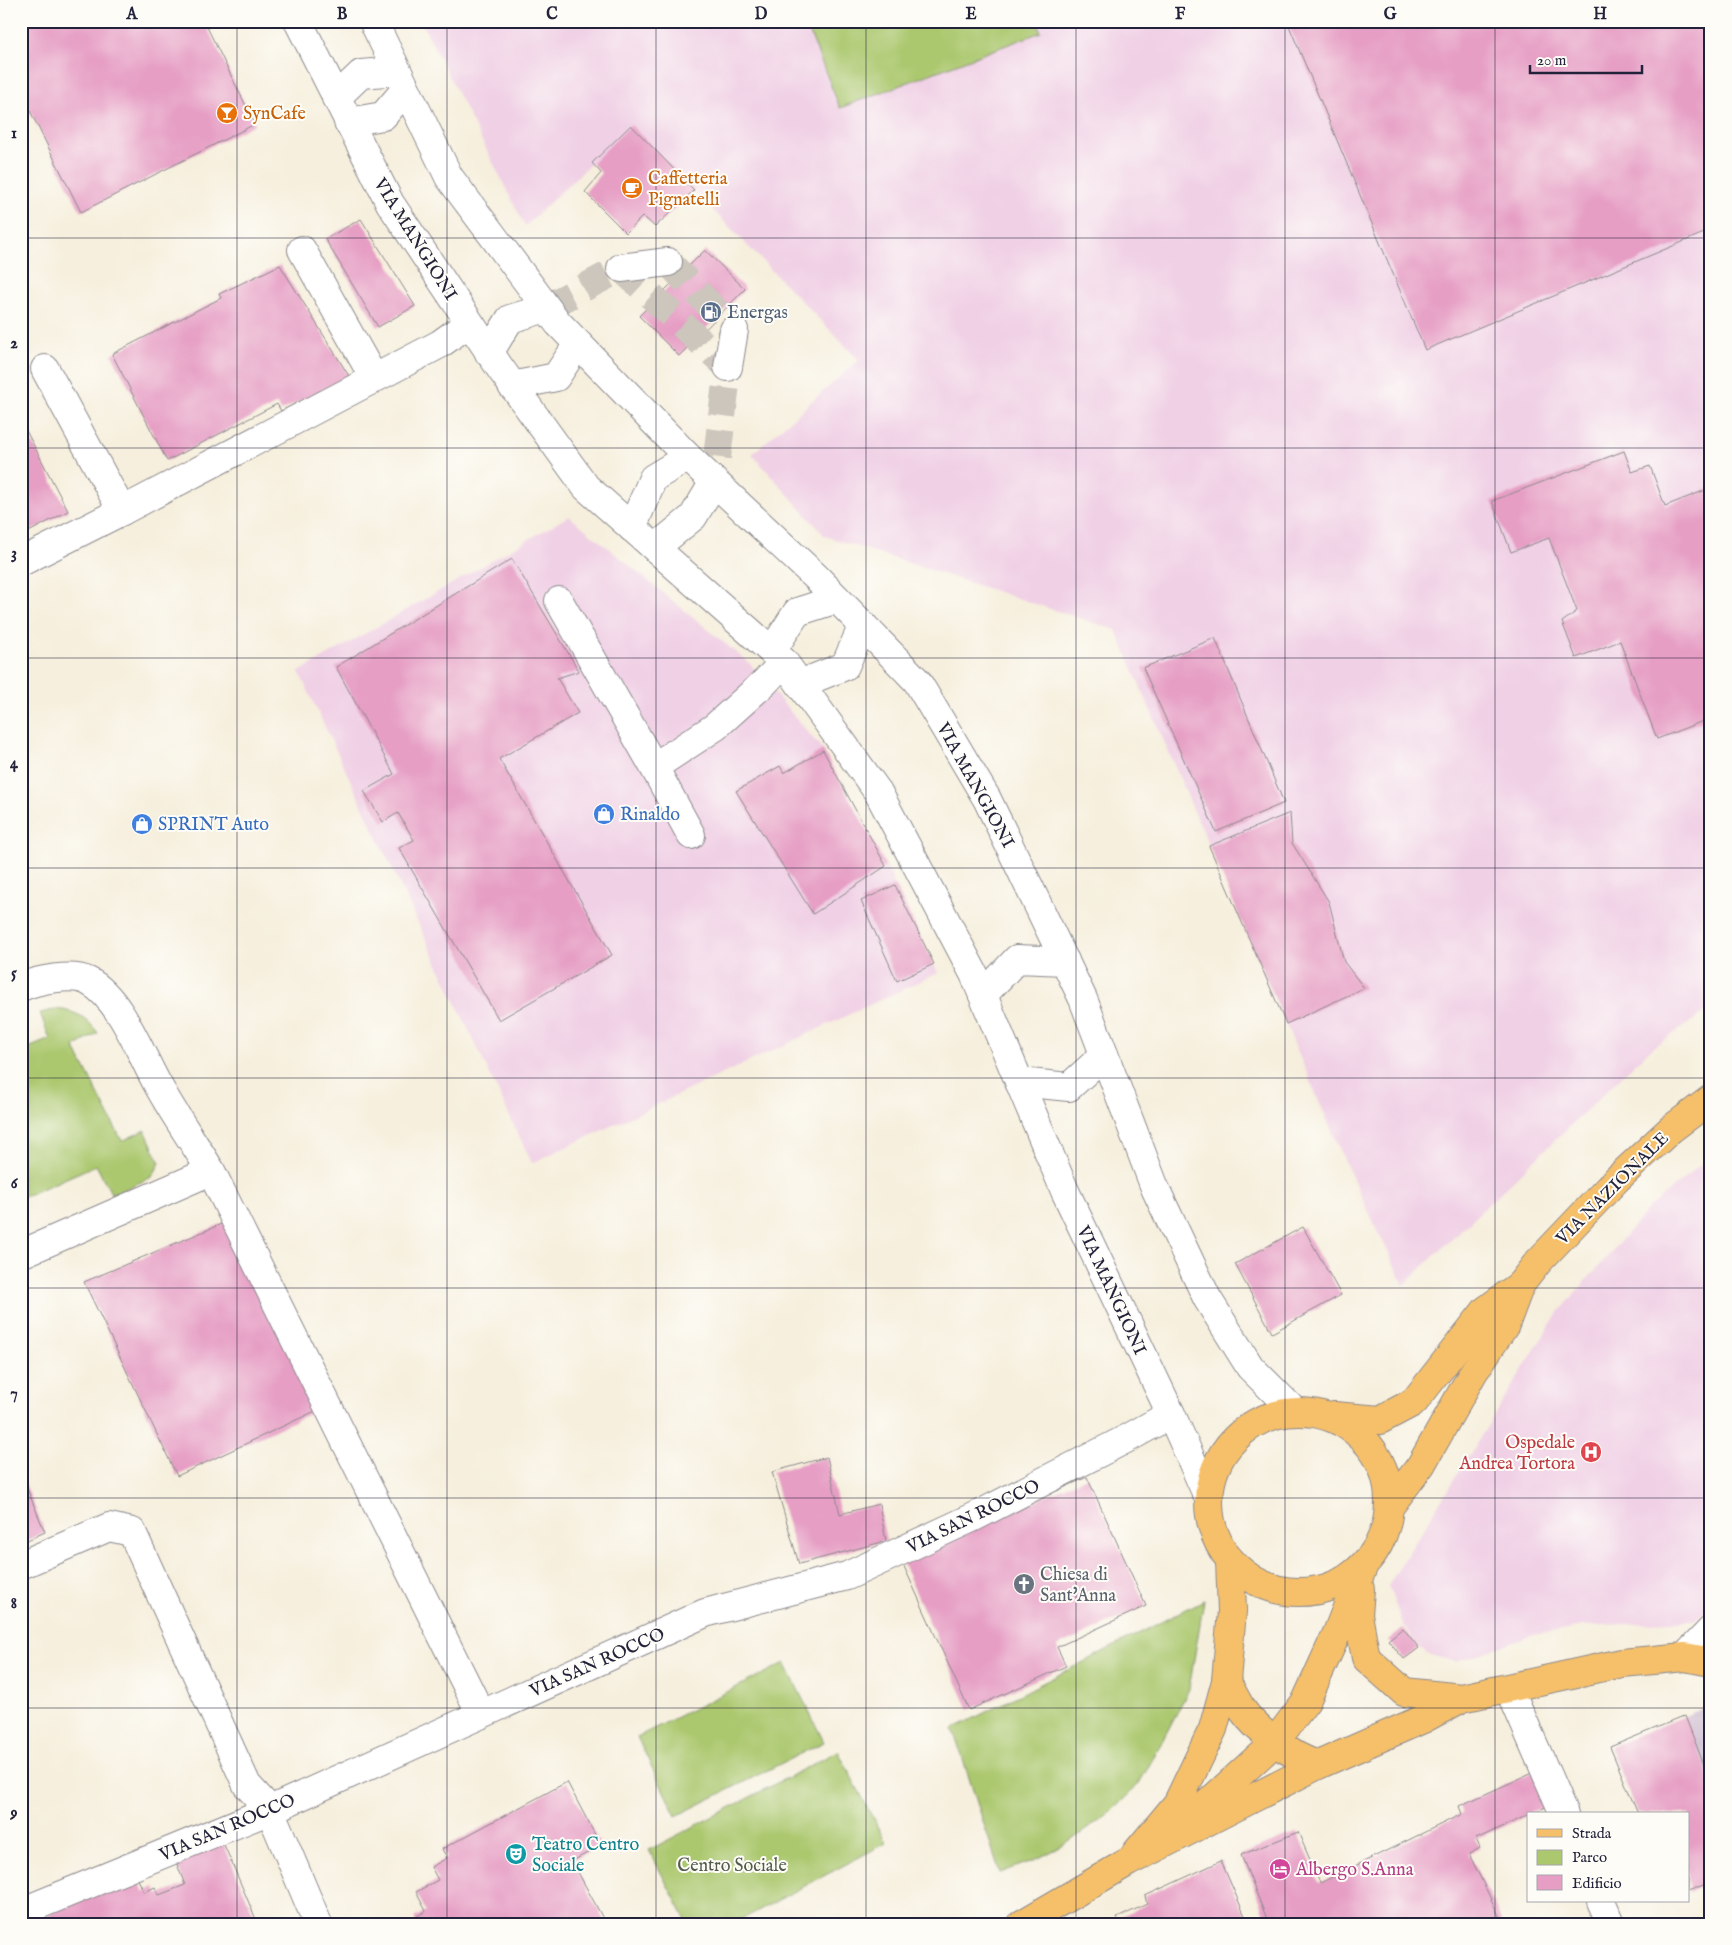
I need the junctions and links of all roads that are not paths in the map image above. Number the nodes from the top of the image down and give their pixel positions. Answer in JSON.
{"nodes":[{"id":1,"x":298,"y":21,"type":"edge"},
{"id":2,"x":373,"y":21,"type":"edge"},
{"id":3,"x":402,"y":80,"type":"junction"},
{"id":4,"x":336,"y":98,"type":"junction"},
{"id":5,"x":348,"y":122,"type":"junction"},
{"id":6,"x":302,"y":250,"type":"dead end"},
{"id":7,"x":668,"y":262,"type":"dead end"},
{"id":8,"x":620,"y":268,"type":"dead end"},
{"id":9,"x":546,"y":308,"type":"junction"},
{"id":10,"x":469,"y":323,"type":"junction"},
{"id":11,"x":734,"y":330,"type":"dead end"},
{"id":12,"x":578,"y":344,"type":"junction"},
{"id":13,"x":489,"y":353,"type":"junction"},
{"id":14,"x":728,"y":367,"type":"dead end"},
{"id":15,"x":45,"y":369,"type":"dead end"},
{"id":16,"x":374,"y":378,"type":"junction"},
{"id":17,"x":512,"y":386,"type":"junction"},
{"id":18,"x":688,"y":457,"type":"junction"},
{"id":19,"x":714,"y":482,"type":"junction"},
{"id":20,"x":122,"y":510,"type":"junction"},
{"id":21,"x":632,"y":528,"type":"junction"},
{"id":22,"x":655,"y":548,"type":"junction"},
{"id":23,"x":21,"y":562,"type":"edge"},
{"id":24,"x":837,"y":599,"type":"junction"},
{"id":25,"x":559,"y":601,"type":"dead end"},
{"id":26,"x":863,"y":625,"type":"junction"},
{"id":27,"x":778,"y":657,"type":"junction"},
{"id":28,"x":800,"y":684,"type":"junction"},
{"id":29,"x":654,"y":767,"type":"junction"},
{"id":30,"x":691,"y":835,"type":"dead end"},
{"id":31,"x":1065,"y":961,"type":"junction"},
{"id":32,"x":21,"y":987,"type":"edge"},
{"id":33,"x":983,"y":995,"type":"junction"},
{"id":34,"x":1104,"y":1055,"type":"junction"},
{"id":35,"x":1019,"y":1082,"type":"junction"},
{"id":36,"x":1711,"y":1099,"type":"edge"},
{"id":37,"x":211,"y":1171,"type":"junction"},
{"id":38,"x":21,"y":1254,"type":"edge"},
{"id":39,"x":1520,"y":1286,"type":"junction"},
{"id":40,"x":1295,"y":1412,"type":"junction"},
{"id":41,"x":1171,"y":1414,"type":"junction"},
{"id":42,"x":1326,"y":1416,"type":"junction"},
{"id":43,"x":1208,"y":1498,"type":"junction"},
{"id":44,"x":1390,"y":1506,"type":"junction"},
{"id":45,"x":1230,"y":1561,"type":"junction"},
{"id":46,"x":21,"y":1565,"type":"edge"},
{"id":47,"x":1362,"y":1567,"type":"junction"},
{"id":48,"x":1711,"y":1630,"type":"edge"},
{"id":49,"x":1698,"y":1660,"type":"edge"},
{"id":50,"x":1226,"y":1681,"type":"junction"},
{"id":51,"x":1510,"y":1688,"type":"junction"},
{"id":52,"x":1462,"y":1698,"type":"junction"},
{"id":53,"x":481,"y":1714,"type":"junction"},
{"id":54,"x":1275,"y":1742,"type":"junction"},
{"id":55,"x":1318,"y":1765,"type":"junction"},
{"id":56,"x":270,"y":1810,"type":"junction"},
{"id":57,"x":1563,"y":1812,"type":"edge"},
{"id":58,"x":1128,"y":1862,"type":"junction"},
{"id":59,"x":1601,"y":1902,"type":"edge"},
{"id":60,"x":21,"y":1912,"type":"edge"},
{"id":61,"x":318,"y":1924,"type":"edge"},
{"id":62,"x":1022,"y":1924,"type":"edge"},
{"id":63,"x":1611,"y":1924,"type":"edge"}],
"edges":[{"from":1,"to":4,"type":"street","name":"VIA MANGIONI"},
{"from":2,"to":3,"type":"street","name":"VIA MANGIONI"},
{"from":3,"to":4,"type":"street"},
{"from":3,"to":5,"type":"street"},
{"from":3,"to":9,"type":"street","name":"VIA MANGIONI"},
{"from":4,"to":5,"type":"street","name":"VIA MANGIONI"},
{"from":5,"to":10,"type":"street","name":"VIA MANGIONI"},
{"from":6,"to":16,"type":"street"},
{"from":7,"to":8,"type":"street"},
{"from":9,"to":12,"type":"street","name":"VIA MANGIONI"},
{"from":9,"to":13,"type":"street"},
{"from":10,"to":13,"type":"street","name":"VIA MANGIONI"},
{"from":10,"to":16,"type":"street"},
{"from":11,"to":14,"type":"street"},
{"from":12,"to":17,"type":"street"},
{"from":12,"to":18,"type":"street","name":"VIA MANGIONI"},
{"from":13,"to":17,"type":"street","name":"VIA MANGIONI"},
{"from":15,"to":20,"type":"street"},
{"from":16,"to":20,"type":"street"},
{"from":17,"to":21,"type":"street","name":"VIA MANGIONI"},
{"from":18,"to":19,"type":"street","name":"VIA MANGIONI"},
{"from":18,"to":21,"type":"street"},
{"from":19,"to":22,"type":"street"},
{"from":19,"to":24,"type":"street","name":"VIA MANGIONI"},
{"from":20,"to":23,"type":"street"},
{"from":21,"to":22,"type":"street","name":"VIA MANGIONI"},
{"from":22,"to":27,"type":"street","name":"VIA MANGIONI"},
{"from":24,"to":26,"type":"street","name":"VIA MANGIONI"},
{"from":24,"to":27,"type":"street"},
{"from":25,"to":29,"type":"street"},
{"from":26,"to":28,"type":"street"},
{"from":26,"to":31,"type":"street","name":"VIA MANGIONI"},
{"from":27,"to":28,"type":"street","name":"VIA MANGIONI"},
{"from":27,"to":29,"type":"street"},
{"from":28,"to":33,"type":"street","name":"VIA MANGIONI"},
{"from":29,"to":30,"type":"street"},
{"from":31,"to":33,"type":"street"},
{"from":31,"to":34,"type":"street","name":"VIA MANGIONI"},
{"from":32,"to":37,"type":"street"},
{"from":33,"to":35,"type":"street","name":"VIA MANGIONI"},
{"from":34,"to":35,"type":"street"},
{"from":34,"to":40,"type":"street","name":"VIA MANGIONI"},
{"from":35,"to":41,"type":"street","name":"VIA MANGIONI"},
{"from":36,"to":39,"type":"main road","name":"VIA NAZIONALE"},
{"from":37,"to":38,"type":"street"},
{"from":37,"to":53,"type":"street"},
{"from":39,"to":42,"type":"main road","name":"VIA NAZIONALE"},
{"from":39,"to":44,"type":"main road","name":"VIA NAZIONALE"},
{"from":40,"to":42,"type":"main road","name":"VIA NAZIONALE"},
{"from":40,"to":43,"type":"main road","name":"VIA NAZIONALE"},
{"from":41,"to":43,"type":"street","name":"VIA MANGIONI"},
{"from":41,"to":53,"type":"street","name":"VIA SAN ROCCO"},
{"from":42,"to":44,"type":"main road","name":"VIA NAZIONALE"},
{"from":43,"to":45,"type":"main road","name":"VIA NAZIONALE"},
{"from":44,"to":47,"type":"main road","name":"VIA NAZIONALE"},
{"from":45,"to":47,"type":"main road","name":"VIA NAZIONALE"},
{"from":45,"to":50,"type":"main road","name":"VIA NAZIONALE"},
{"from":46,"to":56,"type":"street"},
{"from":47,"to":52,"type":"main road"},
{"from":47,"to":54,"type":"main road","name":"VIA NAZIONALE"},
{"from":48,"to":49,"type":"street"},
{"from":49,"to":51,"type":"main road"},
{"from":50,"to":54,"type":"main road"},
{"from":50,"to":58,"type":"main road","name":"VIA NAZIONALE"},
{"from":51,"to":52,"type":"main road"},
{"from":51,"to":57,"type":"street"},
{"from":52,"to":55,"type":"main road"},
{"from":53,"to":56,"type":"street","name":"VIA SAN ROCCO"},
{"from":54,"to":55,"type":"main road"},
{"from":54,"to":58,"type":"main road","name":"VIA NAZIONALE"},
{"from":55,"to":58,"type":"main road"},
{"from":56,"to":60,"type":"street","name":"VIA SAN ROCCO"},
{"from":56,"to":61,"type":"street"},
{"from":58,"to":62,"type":"main road"},
{"from":59,"to":63,"type":"street"}]}
